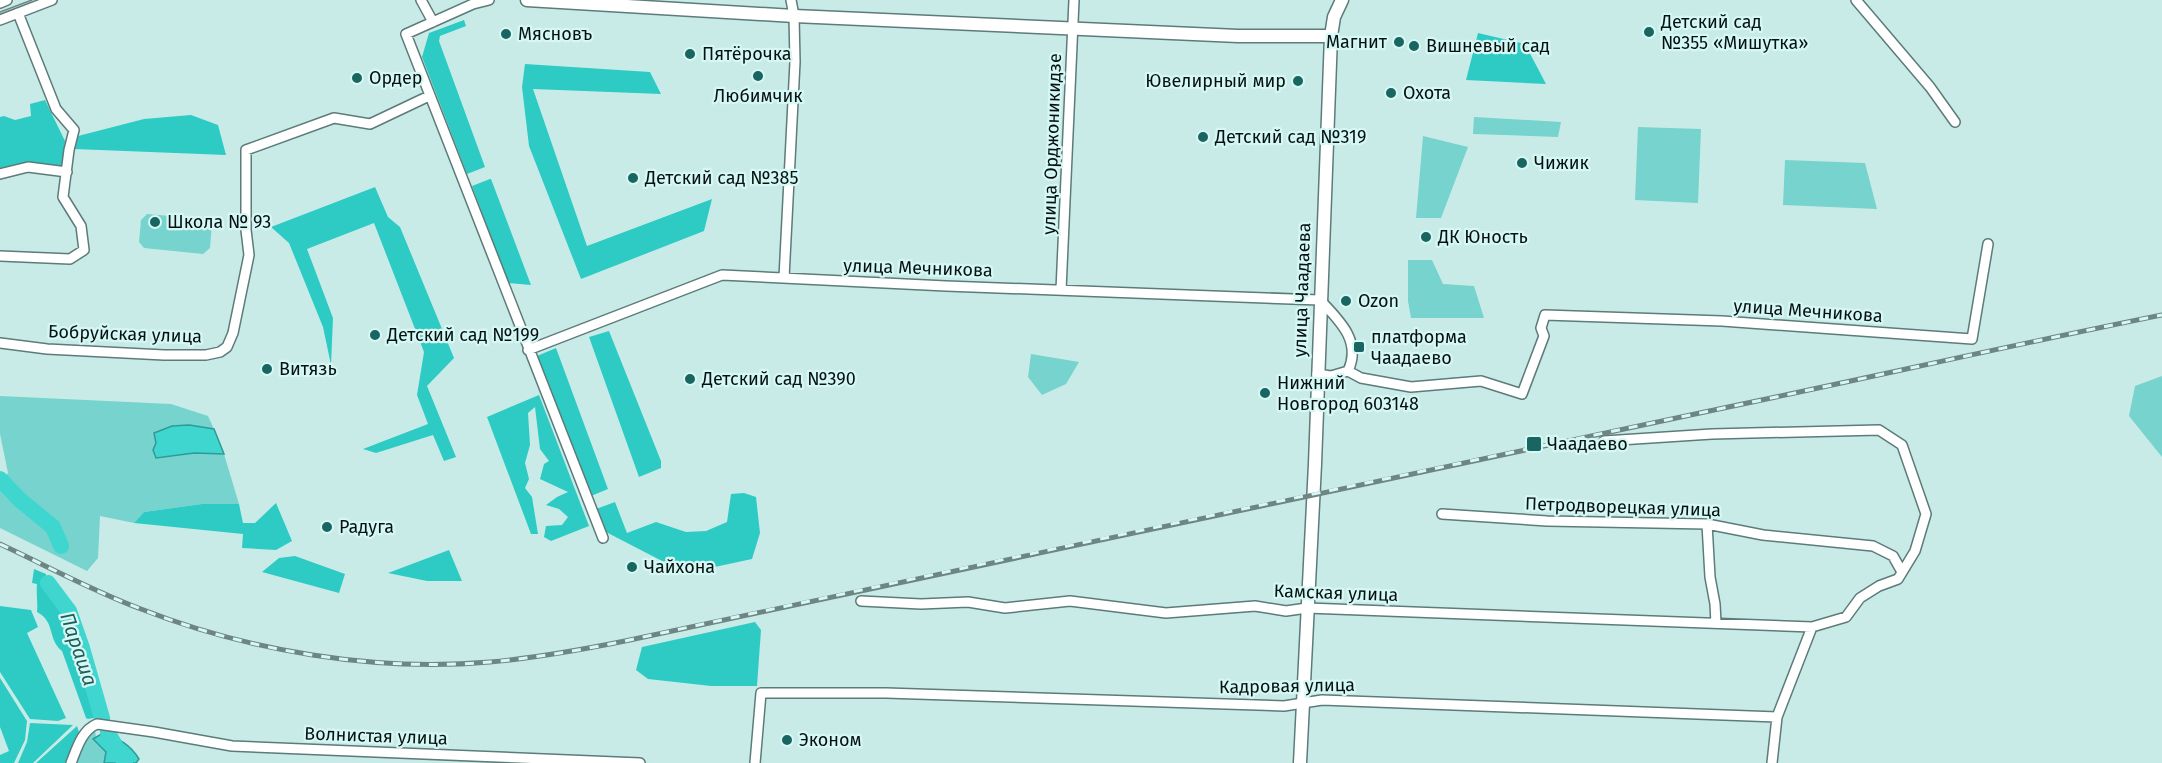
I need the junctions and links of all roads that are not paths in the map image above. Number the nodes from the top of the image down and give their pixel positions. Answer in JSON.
{"nodes":[{"id":1,"x":7,"y":0,"type":"edge"},
{"id":2,"x":52,"y":0,"type":"edge"},
{"id":3,"x":421,"y":0,"type":"edge"},
{"id":4,"x":489,"y":0,"type":"edge"},
{"id":5,"x":527,"y":0,"type":"edge"},
{"id":6,"x":791,"y":0,"type":"edge"},
{"id":7,"x":1074,"y":0,"type":"edge"},
{"id":8,"x":1342,"y":0,"type":"edge"},
{"id":9,"x":1856,"y":0,"type":"edge"},
{"id":10,"x":0,"y":3,"type":"edge"},
{"id":11,"x":18,"y":13,"type":"junction"},
{"id":12,"x":794,"y":16,"type":"junction"},
{"id":13,"x":0,"y":20,"type":"edge"},
{"id":14,"x":433,"y":22,"type":"junction"},
{"id":15,"x":1073,"y":27,"type":"junction"},
{"id":16,"x":1331,"y":36,"type":"junction"},
{"id":17,"x":429,"y":96,"type":"junction"},
{"id":18,"x":1955,"y":122,"type":"dead end"},
{"id":19,"x":67,"y":172,"type":"junction"},
{"id":20,"x":0,"y":174,"type":"edge"},
{"id":21,"x":1988,"y":244,"type":"dead end"},
{"id":22,"x":0,"y":256,"type":"edge"},
{"id":23,"x":784,"y":278,"type":"junction"},
{"id":24,"x":1061,"y":290,"type":"junction"},
{"id":25,"x":1320,"y":300,"type":"junction"},
{"id":26,"x":0,"y":343,"type":"edge"},
{"id":27,"x":528,"y":350,"type":"junction"},
{"id":28,"x":1348,"y":370,"type":"junction"},
{"id":29,"x":1317,"y":374,"type":"junction"},
{"id":30,"x":1604,"y":441,"type":"dead end"},
{"id":31,"x":1442,"y":514,"type":"dead end"},
{"id":32,"x":1707,"y":524,"type":"junction"},
{"id":33,"x":603,"y":538,"type":"dead end"},
{"id":34,"x":1902,"y":572,"type":"junction"},
{"id":35,"x":861,"y":602,"type":"dead end"},
{"id":36,"x":1307,"y":608,"type":"junction"},
{"id":37,"x":1716,"y":623,"type":"junction"},
{"id":38,"x":1812,"y":627,"type":"junction"},
{"id":39,"x":1304,"y":702,"type":"junction"},
{"id":40,"x":1777,"y":717,"type":"junction"},
{"id":41,"x":367,"y":752,"type":"junction"},
{"id":42,"x":71,"y":763,"type":"edge"},
{"id":43,"x":366,"y":763,"type":"edge"},
{"id":44,"x":640,"y":763,"type":"edge"},
{"id":45,"x":756,"y":763,"type":"edge"},
{"id":46,"x":1300,"y":763,"type":"edge"},
{"id":47,"x":1772,"y":763,"type":"edge"}],
"edges":[{"from":1,"to":10,"type":"street"},
{"from":2,"to":11,"type":"street"},
{"from":3,"to":14,"type":"street"},
{"from":4,"to":14,"type":"street"},
{"from":5,"to":12,"type":"street"},
{"from":6,"to":12,"type":"street"},
{"from":7,"to":15,"type":"street","name":"улица Орджоникидзе"},
{"from":8,"to":16,"type":"street","name":"улица Чаадаева"},
{"from":9,"to":18,"type":"street"},
{"from":11,"to":13,"type":"street"},
{"from":11,"to":19,"type":"street"},
{"from":12,"to":15,"type":"street"},
{"from":12,"to":23,"type":"street"},
{"from":14,"to":17,"type":"street"},
{"from":15,"to":16,"type":"street"},
{"from":15,"to":24,"type":"street","name":"улица Орджоникидзе"},
{"from":16,"to":25,"type":"street","name":"улица Чаадаева"},
{"from":17,"to":26,"type":"street","name":"Бобруйская улица"},
{"from":17,"to":27,"type":"street"},
{"from":19,"to":20,"type":"street"},
{"from":19,"to":22,"type":"street"},
{"from":21,"to":28,"type":"street","name":"улица Мечникова"},
{"from":23,"to":24,"type":"street","name":"улица Мечникова"},
{"from":23,"to":27,"type":"street","name":"улица Мечникова"},
{"from":24,"to":25,"type":"street","name":"улица Мечникова"},
{"from":25,"to":28,"type":"street"},
{"from":25,"to":29,"type":"street","name":"улица Чаадаева"},
{"from":27,"to":33,"type":"street"},
{"from":28,"to":29,"type":"street"},
{"from":29,"to":36,"type":"street","name":"улица Чаадаева"},
{"from":30,"to":34,"type":"street"},
{"from":31,"to":32,"type":"street","name":"Петродворецкая улица"},
{"from":32,"to":34,"type":"street","name":"Петродворецкая улица"},
{"from":32,"to":37,"type":"street"},
{"from":34,"to":38,"type":"street","name":"Камская улица"},
{"from":35,"to":36,"type":"street","name":"Камская улица"},
{"from":36,"to":37,"type":"street","name":"Камская улица"},
{"from":36,"to":39,"type":"street","name":"улица Чаадаева"},
{"from":37,"to":38,"type":"street","name":"Камская улица"},
{"from":38,"to":40,"type":"street"},
{"from":39,"to":40,"type":"street","name":"Кадровая улица"},
{"from":39,"to":45,"type":"street","name":"Кадровая улица"},
{"from":39,"to":46,"type":"street","name":"улица Чаадаева"},
{"from":40,"to":47,"type":"street"},
{"from":41,"to":42,"type":"street","name":"Волнистая улица"},
{"from":41,"to":43,"type":"street"},
{"from":41,"to":44,"type":"street","name":"Волнистая улица"}]}
